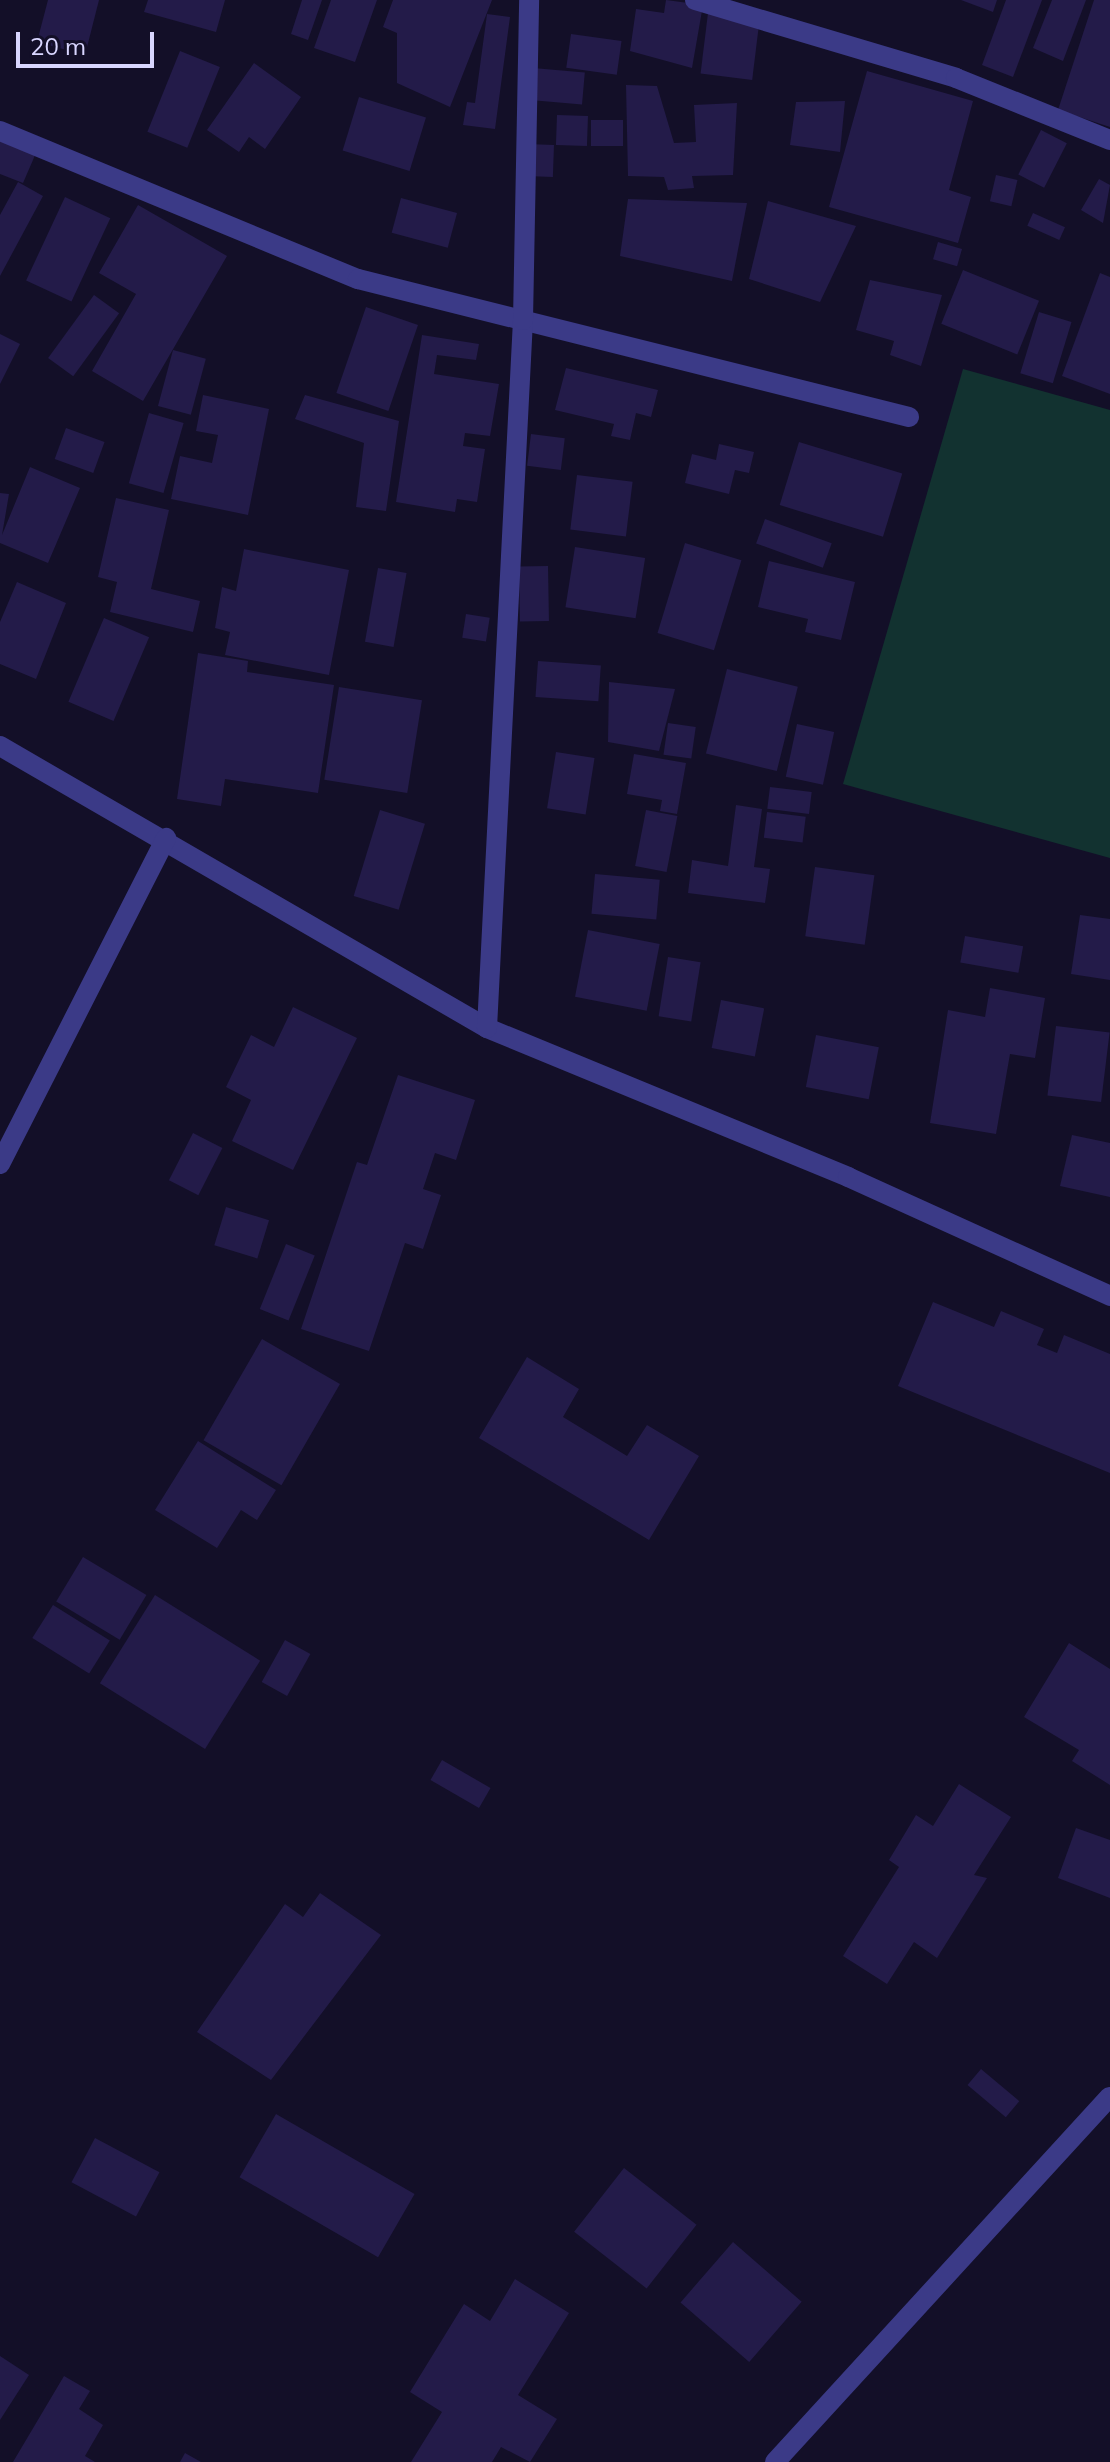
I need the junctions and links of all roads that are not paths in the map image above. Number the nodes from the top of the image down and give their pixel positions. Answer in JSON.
{"nodes":[{"id":1,"x":529,"y":0,"type":"edge"},
{"id":2,"x":695,"y":0,"type":"edge"},
{"id":3,"x":0,"y":131,"type":"edge"},
{"id":4,"x":1110,"y":140,"type":"edge"},
{"id":5,"x":523,"y":320,"type":"junction"},
{"id":6,"x":909,"y":417,"type":"dead end"},
{"id":7,"x":0,"y":746,"type":"edge"},
{"id":8,"x":166,"y":838,"type":"junction"},
{"id":9,"x":487,"y":1028,"type":"junction"},
{"id":10,"x":0,"y":1164,"type":"edge"},
{"id":11,"x":1110,"y":1296,"type":"edge"},
{"id":12,"x":1110,"y":2097,"type":"edge"},
{"id":13,"x":775,"y":2462,"type":"edge"}],
"edges":[{"from":1,"to":5,"type":"street"},
{"from":2,"to":4,"type":"street"},
{"from":3,"to":5,"type":"street"},
{"from":5,"to":6,"type":"street"},
{"from":5,"to":9,"type":"street"},
{"from":7,"to":8,"type":"street"},
{"from":8,"to":9,"type":"street"},
{"from":8,"to":10,"type":"street"},
{"from":9,"to":11,"type":"street"},
{"from":12,"to":13,"type":"street"}]}
